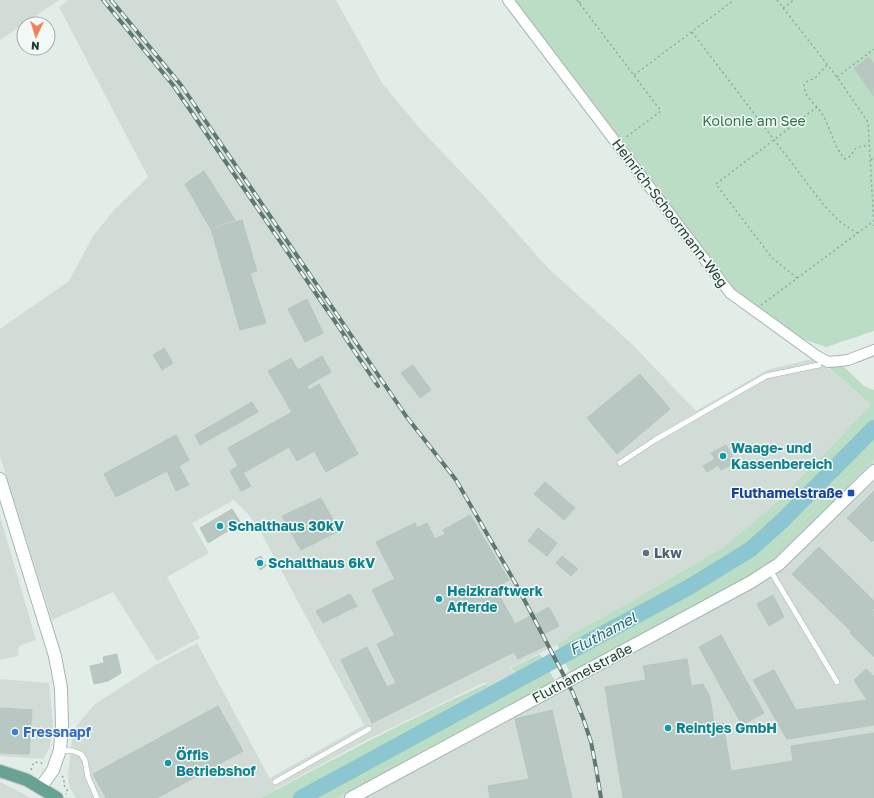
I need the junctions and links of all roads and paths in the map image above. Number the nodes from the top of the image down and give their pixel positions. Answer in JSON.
{"nodes":[{"id":1,"x":508,"y":0,"type":"edge"},
{"id":2,"x":577,"y":0,"type":"edge"},
{"id":3,"x":583,"y":0,"type":"edge"},
{"id":4,"x":734,"y":0,"type":"edge"},
{"id":5,"x":777,"y":0,"type":"edge"},
{"id":6,"x":794,"y":0,"type":"edge"},
{"id":7,"x":579,"y":3,"type":"junction"},
{"id":8,"x":783,"y":8,"type":"junction"},
{"id":9,"x":692,"y":32,"type":"junction"},
{"id":10,"x":874,"y":49,"type":"edge"},
{"id":11,"x":827,"y":65,"type":"junction"},
{"id":12,"x":634,"y":75,"type":"junction"},
{"id":13,"x":837,"y":77,"type":"junction"},
{"id":14,"x":817,"y":107,"type":"junction"},
{"id":15,"x":774,"y":140,"type":"junction"},
{"id":16,"x":618,"y":144,"type":"junction"},
{"id":17,"x":870,"y":146,"type":"junction"},
{"id":18,"x":874,"y":157,"type":"edge"},
{"id":19,"x":871,"y":160,"type":"junction"},
{"id":20,"x":874,"y":221,"type":"edge"},
{"id":21,"x":874,"y":226,"type":"edge"},
{"id":22,"x":857,"y":233,"type":"junction"},
{"id":23,"x":797,"y":278,"type":"junction"},
{"id":24,"x":754,"y":311,"type":"junction"},
{"id":25,"x":874,"y":350,"type":"edge"},
{"id":26,"x":819,"y":365,"type":"dead end"},
{"id":27,"x":620,"y":463,"type":"dead end"},
{"id":28,"x":874,"y":471,"type":"edge"},
{"id":29,"x":0,"y":479,"type":"edge"},
{"id":30,"x":770,"y":570,"type":"junction"},
{"id":31,"x":837,"y":682,"type":"dead end"},
{"id":32,"x":369,"y":728,"type":"dead end"},
{"id":33,"x":60,"y":750,"type":"junction"},
{"id":34,"x":47,"y":759,"type":"dead end"},
{"id":35,"x":34,"y":762,"type":"dead end"},
{"id":36,"x":0,"y":771,"type":"edge"},
{"id":37,"x":64,"y":778,"type":"dead end"},
{"id":38,"x":275,"y":782,"type":"dead end"},
{"id":39,"x":41,"y":787,"type":"junction"},
{"id":40,"x":61,"y":796,"type":"edge"},
{"id":41,"x":97,"y":798,"type":"edge"},
{"id":42,"x":351,"y":798,"type":"edge"}],
"edges":[{"from":1,"to":16,"type":"street","name":"Heinrich-Schoormann-Weg"},
{"from":2,"to":7,"type":"path"},
{"from":3,"to":7,"type":"path"},
{"from":4,"to":9,"type":"path"},
{"from":5,"to":8,"type":"path"},
{"from":6,"to":8,"type":"path"},
{"from":7,"to":12,"type":"path"},
{"from":8,"to":11,"type":"path"},
{"from":9,"to":12,"type":"path"},
{"from":9,"to":15,"type":"path"},
{"from":10,"to":13,"type":"path"},
{"from":11,"to":13,"type":"path"},
{"from":11,"to":14,"type":"path"},
{"from":12,"to":16,"type":"path"},
{"from":13,"to":17,"type":"path"},
{"from":14,"to":15,"type":"path"},
{"from":14,"to":17,"type":"path"},
{"from":15,"to":22,"type":"path"},
{"from":15,"to":23,"type":"path"},
{"from":16,"to":24,"type":"street","name":"Heinrich-Schoormann-Weg"},
{"from":17,"to":19,"type":"path"},
{"from":18,"to":19,"type":"path"},
{"from":19,"to":20,"type":"path"},
{"from":20,"to":21,"type":"path"},
{"from":20,"to":22,"type":"path"},
{"from":22,"to":23,"type":"path"},
{"from":23,"to":24,"type":"path"},
{"from":24,"to":25,"type":"street","name":"Heinrich-Schoormann-Weg"},
{"from":26,"to":27,"type":"lane"},
{"from":28,"to":30,"type":"main road","name":"Fluthamelstraße"},
{"from":29,"to":33,"type":"main road"},
{"from":30,"to":31,"type":"lane"},
{"from":30,"to":42,"type":"main road","name":"Fluthamelstraße"},
{"from":32,"to":38,"type":"lane"},
{"from":33,"to":39,"type":"main road"},
{"from":33,"to":41,"type":"lane"},
{"from":34,"to":35,"type":"path"},
{"from":36,"to":39,"type":"main road"},
{"from":37,"to":40,"type":"path"},
{"from":39,"to":40,"type":"main road"}]}
